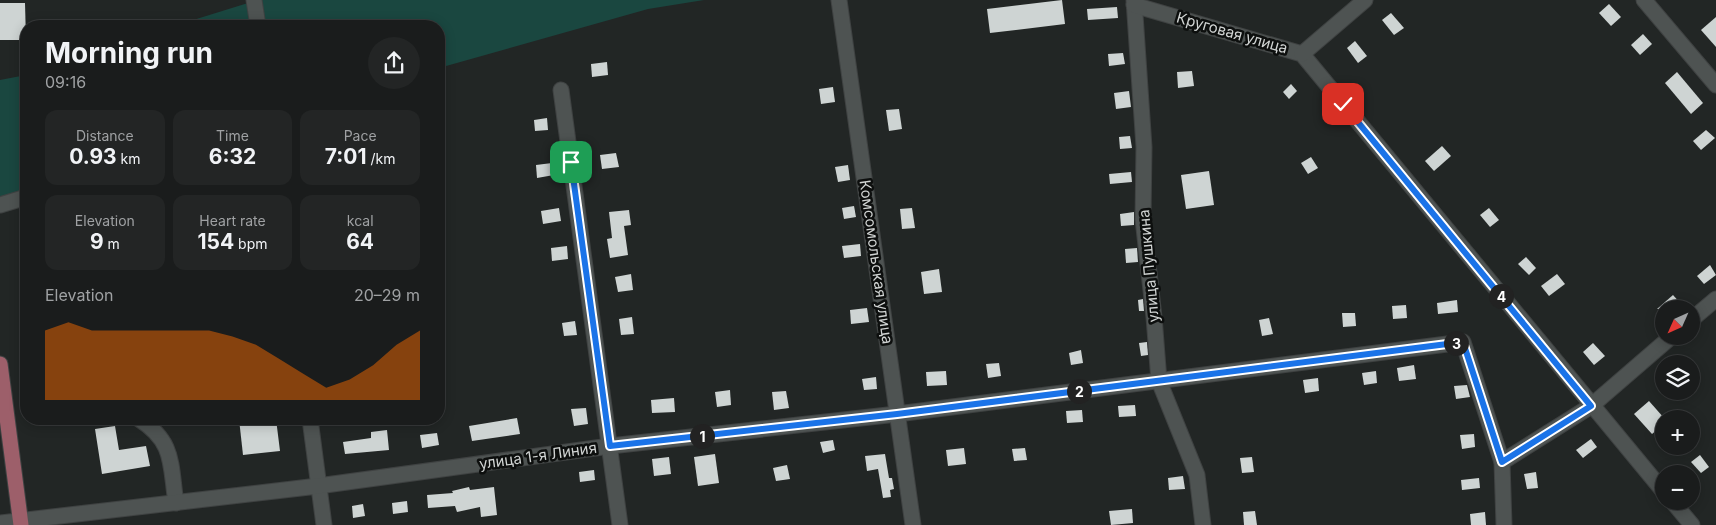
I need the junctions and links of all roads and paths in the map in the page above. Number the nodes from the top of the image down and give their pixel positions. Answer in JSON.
{"nodes":[{"id":1,"x":254,"y":0,"type":"edge"},
{"id":2,"x":839,"y":0,"type":"edge"},
{"id":3,"x":1365,"y":0,"type":"edge"},
{"id":4,"x":1644,"y":0,"type":"edge"},
{"id":5,"x":1134,"y":2,"type":"edge"},
{"id":6,"x":257,"y":20,"type":"edge"},
{"id":7,"x":1302,"y":54,"type":"junction"},
{"id":8,"x":1716,"y":85,"type":"edge"},
{"id":9,"x":561,"y":90,"type":"dead end"},
{"id":10,"x":20,"y":199,"type":"edge"},
{"id":11,"x":0,"y":205,"type":"edge"},
{"id":12,"x":1716,"y":298,"type":"edge"},
{"id":13,"x":1700,"y":312,"type":"edge"},
{"id":14,"x":1662,"y":345,"type":"edge"},
{"id":15,"x":0,"y":364,"type":"edge"},
{"id":16,"x":1159,"y":381,"type":"junction"},
{"id":17,"x":1591,"y":406,"type":"junction"},
{"id":18,"x":897,"y":414,"type":"junction"},
{"id":19,"x":149,"y":425,"type":"edge"},
{"id":20,"x":311,"y":425,"type":"edge"},
{"id":21,"x":610,"y":446,"type":"junction"},
{"id":22,"x":1502,"y":462,"type":"junction"},
{"id":23,"x":1655,"y":481,"type":"edge"},
{"id":24,"x":318,"y":486,"type":"junction"},
{"id":25,"x":176,"y":503,"type":"junction"},
{"id":26,"x":1680,"y":510,"type":"edge"},
{"id":27,"x":0,"y":523,"type":"edge"},
{"id":28,"x":20,"y":523,"type":"edge"},
{"id":29,"x":324,"y":525,"type":"edge"},
{"id":30,"x":620,"y":525,"type":"edge"},
{"id":31,"x":913,"y":525,"type":"edge"},
{"id":32,"x":1203,"y":525,"type":"edge"},
{"id":33,"x":1504,"y":525,"type":"edge"},
{"id":34,"x":1692,"y":525,"type":"edge"}],
"edges":[{"from":1,"to":6,"type":"street"},
{"from":2,"to":18,"type":"street","name":"Комсомольская улица"},
{"from":3,"to":7,"type":"street"},
{"from":4,"to":8,"type":"street"},
{"from":5,"to":7,"type":"street","name":"Круговая улица"},
{"from":5,"to":16,"type":"street","name":"улица Пушкина"},
{"from":7,"to":17,"type":"street","name":"Круговая улица"},
{"from":9,"to":21,"type":"street"},
{"from":10,"to":11,"type":"street"},
{"from":12,"to":13,"type":"street"},
{"from":14,"to":17,"type":"street"},
{"from":15,"to":28,"type":"main road"},
{"from":16,"to":18,"type":"street","name":"улица 1-я Линия"},
{"from":16,"to":22,"type":"street","name":"улица 1-я Линия"},
{"from":16,"to":32,"type":"street","name":"улица Пушкина"},
{"from":17,"to":22,"type":"street"},
{"from":17,"to":23,"type":"street","name":"Круговая улица"},
{"from":18,"to":21,"type":"street","name":"улица 1-я Линия"},
{"from":18,"to":31,"type":"street","name":"Комсомольская улица"},
{"from":19,"to":25,"type":"street"},
{"from":20,"to":24,"type":"street"},
{"from":21,"to":24,"type":"street","name":"улица 1-я Линия"},
{"from":21,"to":30,"type":"street"},
{"from":22,"to":33,"type":"street"},
{"from":24,"to":25,"type":"street","name":"улица 1-я Линия"},
{"from":24,"to":29,"type":"street"},
{"from":25,"to":28,"type":"street","name":"улица 1-я Линия"},
{"from":26,"to":34,"type":"street"},
{"from":27,"to":28,"type":"street","name":"улица 1-я Линия"}]}
